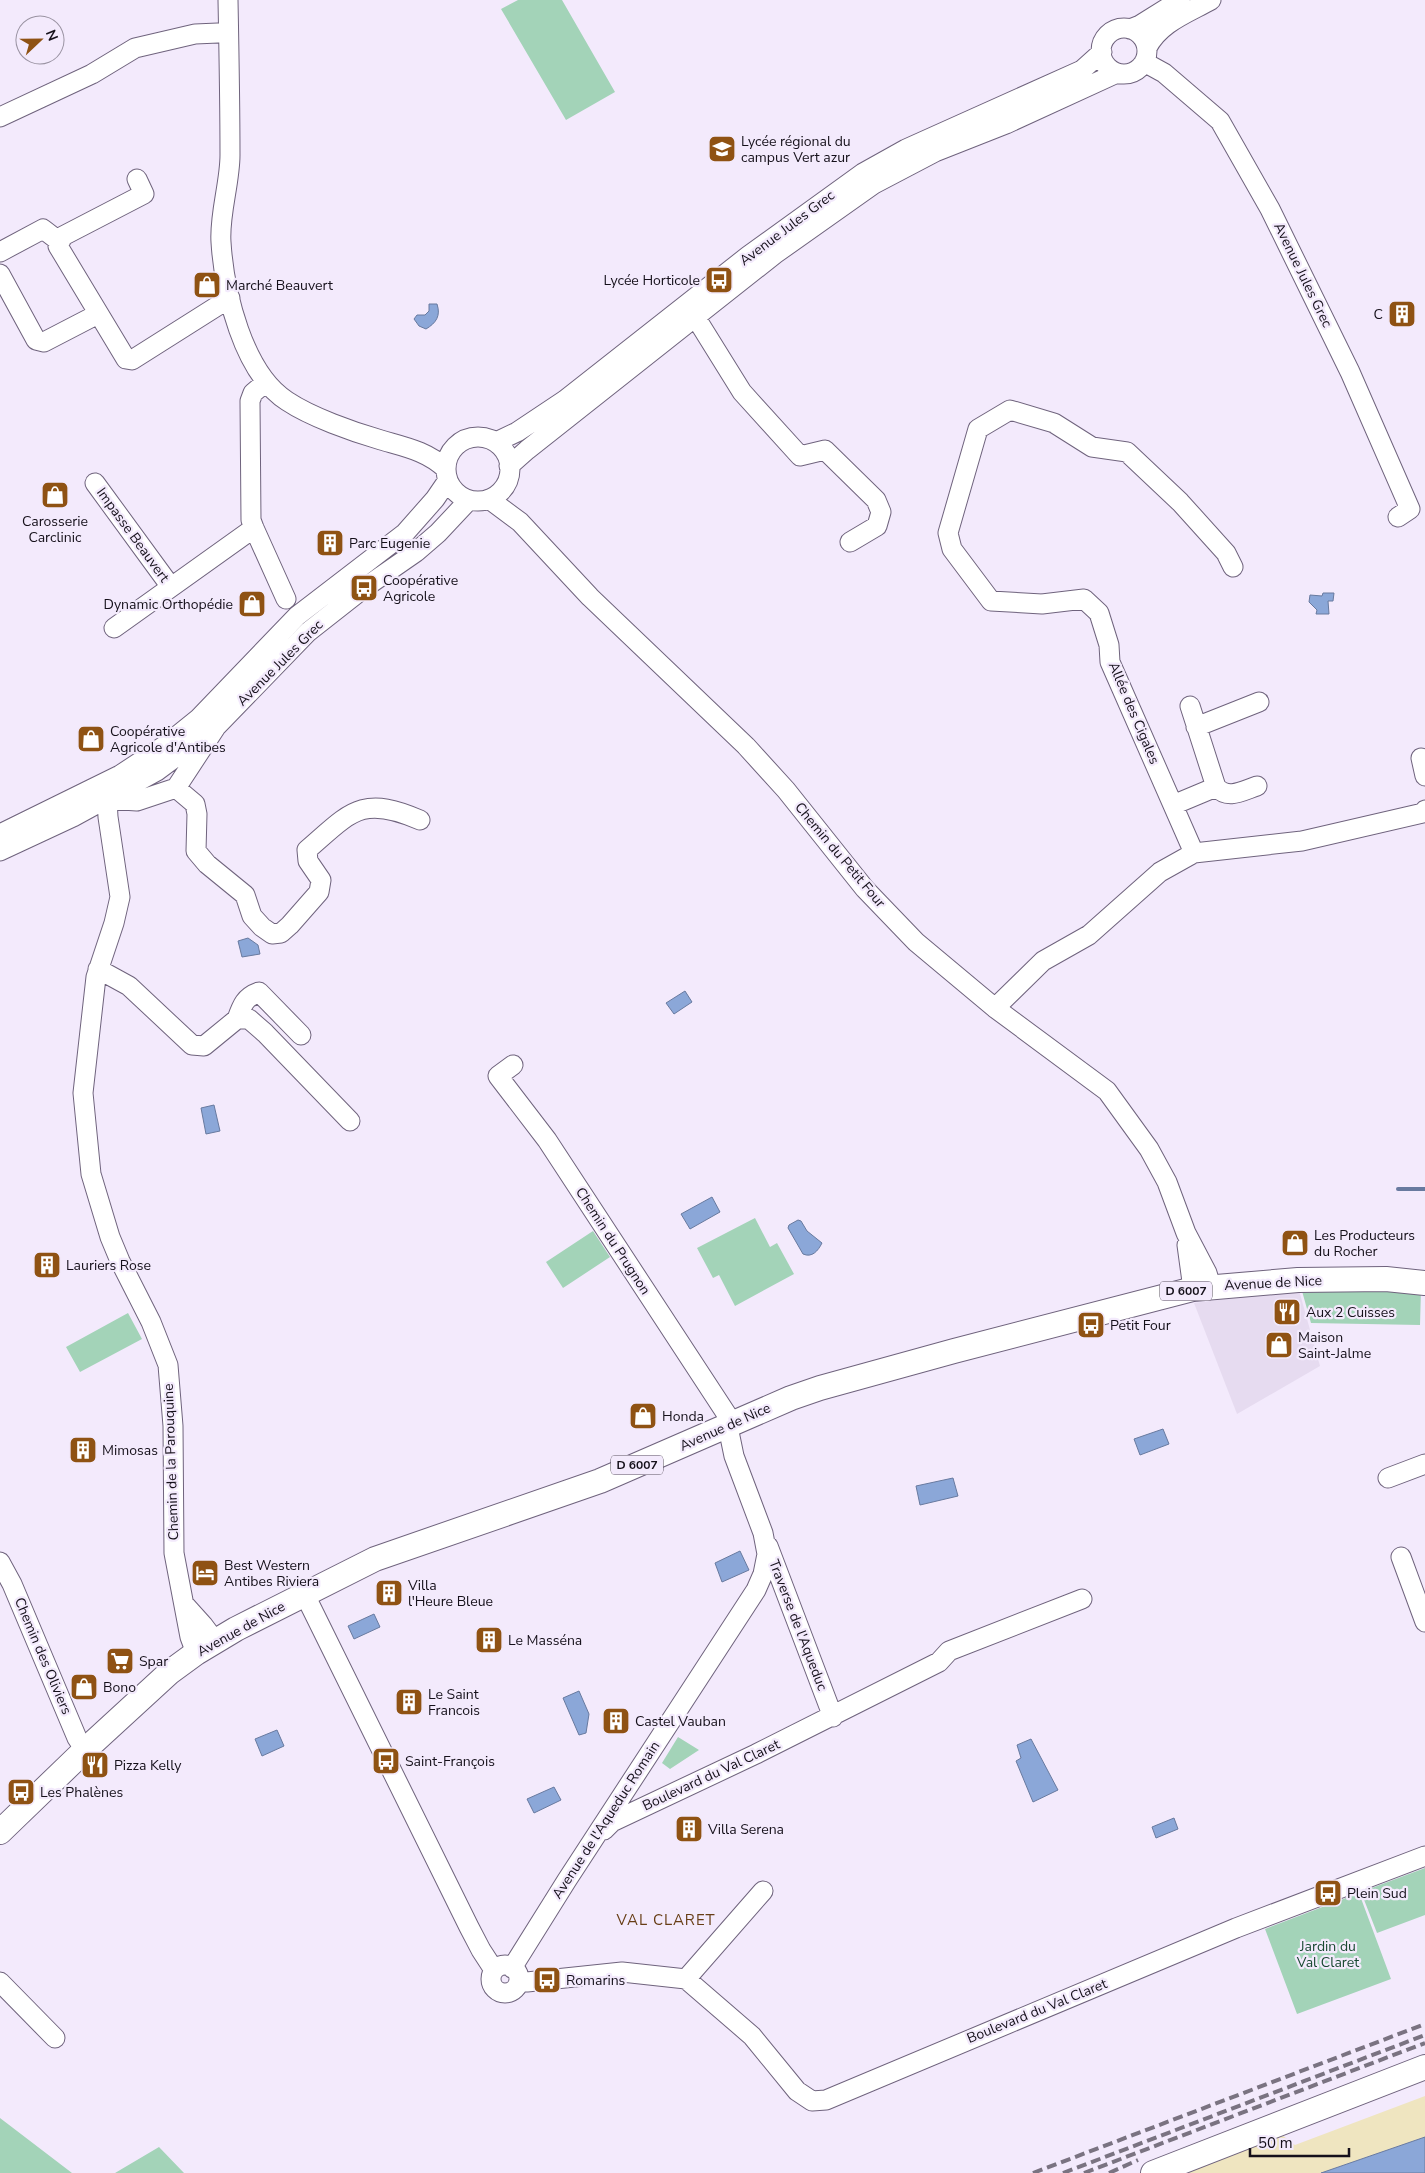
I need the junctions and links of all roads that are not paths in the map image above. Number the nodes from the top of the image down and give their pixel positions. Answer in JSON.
{"nodes":[{"id":1,"x":224,"y":0,"type":"edge"},
{"id":2,"x":228,"y":0,"type":"edge"},
{"id":3,"x":1180,"y":0,"type":"edge"},
{"id":4,"x":1211,"y":0,"type":"edge"},
{"id":5,"x":1130,"y":29,"type":"junction"},
{"id":6,"x":218,"y":33,"type":"junction"},
{"id":7,"x":1102,"y":52,"type":"junction"},
{"id":8,"x":1145,"y":55,"type":"junction"},
{"id":9,"x":1117,"y":73,"type":"junction"},
{"id":10,"x":0,"y":118,"type":"edge"},
{"id":11,"x":228,"y":135,"type":"junction"},
{"id":12,"x":137,"y":179,"type":"dead end"},
{"id":13,"x":60,"y":242,"type":"junction"},
{"id":14,"x":0,"y":252,"type":"edge"},
{"id":15,"x":0,"y":274,"type":"edge"},
{"id":16,"x":230,"y":298,"type":"junction"},
{"id":17,"x":98,"y":314,"type":"junction"},
{"id":18,"x":696,"y":318,"type":"junction"},
{"id":19,"x":266,"y":382,"type":"junction"},
{"id":20,"x":496,"y":442,"type":"junction"},
{"id":21,"x":457,"y":445,"type":"junction"},
{"id":22,"x":414,"y":448,"type":"junction"},
{"id":23,"x":508,"y":473,"type":"junction"},
{"id":24,"x":447,"y":474,"type":"junction"},
{"id":25,"x":95,"y":483,"type":"dead end"},
{"id":26,"x":489,"y":499,"type":"junction"},
{"id":27,"x":469,"y":500,"type":"junction"},
{"id":28,"x":1398,"y":517,"type":"dead end"},
{"id":29,"x":520,"y":522,"type":"junction"},
{"id":30,"x":254,"y":528,"type":"junction"},
{"id":31,"x":850,"y":542,"type":"dead end"},
{"id":32,"x":1233,"y":567,"type":"dead end"},
{"id":33,"x":171,"y":587,"type":"junction"},
{"id":34,"x":286,"y":599,"type":"dead end"},
{"id":35,"x":114,"y":628,"type":"dead end"},
{"id":36,"x":1259,"y":702,"type":"dead end"},
{"id":37,"x":1190,"y":706,"type":"dead end"},
{"id":38,"x":216,"y":727,"type":"junction"},
{"id":39,"x":1196,"y":727,"type":"junction"},
{"id":40,"x":1257,"y":786,"type":"dead end"},
{"id":41,"x":176,"y":788,"type":"junction"},
{"id":42,"x":1216,"y":788,"type":"junction"},
{"id":43,"x":107,"y":799,"type":"junction"},
{"id":44,"x":1181,"y":802,"type":"junction"},
{"id":45,"x":1425,"y":810,"type":"edge"},
{"id":46,"x":420,"y":820,"type":"dead end"},
{"id":47,"x":0,"y":834,"type":"edge"},
{"id":48,"x":0,"y":851,"type":"edge"},
{"id":49,"x":1194,"y":853,"type":"junction"},
{"id":50,"x":98,"y":969,"type":"junction"},
{"id":51,"x":995,"y":1008,"type":"junction"},
{"id":52,"x":237,"y":1019,"type":"junction"},
{"id":53,"x":301,"y":1035,"type":"dead end"},
{"id":54,"x":513,"y":1065,"type":"dead end"},
{"id":55,"x":350,"y":1121,"type":"dead end"},
{"id":56,"x":1425,"y":1283,"type":"edge"},
{"id":57,"x":1202,"y":1288,"type":"junction"},
{"id":58,"x":731,"y":1426,"type":"junction"},
{"id":59,"x":1425,"y":1464,"type":"edge"},
{"id":60,"x":1388,"y":1478,"type":"dead end"},
{"id":61,"x":763,"y":1534,"type":"junction"},
{"id":62,"x":1401,"y":1557,"type":"dead end"},
{"id":63,"x":0,"y":1562,"type":"edge"},
{"id":64,"x":305,"y":1595,"type":"junction"},
{"id":65,"x":1082,"y":1599,"type":"dead end"},
{"id":66,"x":1425,"y":1622,"type":"edge"},
{"id":67,"x":205,"y":1647,"type":"junction"},
{"id":68,"x":833,"y":1717,"type":"junction"},
{"id":69,"x":85,"y":1750,"type":"junction"},
{"id":70,"x":0,"y":1832,"type":"edge"},
{"id":71,"x":590,"y":1846,"type":"junction"},
{"id":72,"x":1425,"y":1856,"type":"edge"},
{"id":73,"x":763,"y":1891,"type":"dead end"},
{"id":74,"x":508,"y":1973,"type":"junction"},
{"id":75,"x":686,"y":1979,"type":"junction"},
{"id":76,"x":0,"y":1982,"type":"edge"},
{"id":77,"x":56,"y":2038,"type":"dead end"},
{"id":78,"x":1425,"y":2067,"type":"edge"},
{"id":79,"x":1152,"y":2173,"type":"edge"}],
"edges":[{"from":1,"to":6,"type":"street"},
{"from":2,"to":11,"type":"street"},
{"from":3,"to":5,"type":"street"},
{"from":4,"to":8,"type":"street"},
{"from":5,"to":7,"type":"street"},
{"from":5,"to":8,"type":"street"},
{"from":6,"to":10,"type":"street"},
{"from":6,"to":11,"type":"street"},
{"from":7,"to":9,"type":"street"},
{"from":7,"to":20,"type":"street","name":"Avenue Jules Grec"},
{"from":8,"to":9,"type":"street"},
{"from":8,"to":28,"type":"street","name":"Avenue Jules Grec"},
{"from":9,"to":18,"type":"street","name":"Avenue Jules Grec"},
{"from":11,"to":16,"type":"street"},
{"from":12,"to":13,"type":"street"},
{"from":13,"to":14,"type":"street"},
{"from":13,"to":17,"type":"street"},
{"from":15,"to":17,"type":"street"},
{"from":16,"to":17,"type":"street"},
{"from":16,"to":19,"type":"street"},
{"from":18,"to":23,"type":"street","name":"Avenue Jules Grec"},
{"from":18,"to":31,"type":"street"},
{"from":19,"to":22,"type":"street"},
{"from":19,"to":30,"type":"street"},
{"from":20,"to":21,"type":"street"},
{"from":20,"to":23,"type":"street"},
{"from":21,"to":22,"type":"street"},
{"from":21,"to":24,"type":"street"},
{"from":22,"to":24,"type":"street"},
{"from":23,"to":26,"type":"street"},
{"from":23,"to":29,"type":"street","name":"Chemin du Petit Four"},
{"from":24,"to":27,"type":"street"},
{"from":24,"to":47,"type":"street","name":"Avenue Jules Grec"},
{"from":25,"to":33,"type":"street","name":"Impasse Beauvert"},
{"from":26,"to":27,"type":"street"},
{"from":26,"to":29,"type":"street","name":"Chemin du Petit Four"},
{"from":27,"to":38,"type":"street","name":"Avenue Jules Grec"},
{"from":29,"to":51,"type":"street","name":"Chemin du Petit Four"},
{"from":30,"to":33,"type":"street","name":"Impasse Beauvert"},
{"from":30,"to":34,"type":"street"},
{"from":32,"to":44,"type":"street","name":"Allée des Cigales"},
{"from":33,"to":35,"type":"street","name":"Impasse Beauvert"},
{"from":36,"to":39,"type":"street"},
{"from":37,"to":39,"type":"street"},
{"from":38,"to":41,"type":"street"},
{"from":38,"to":43,"type":"street","name":"Avenue Jules Grec"},
{"from":39,"to":42,"type":"street"},
{"from":40,"to":42,"type":"street"},
{"from":41,"to":43,"type":"street"},
{"from":41,"to":46,"type":"street"},
{"from":42,"to":44,"type":"street"},
{"from":43,"to":48,"type":"street","name":"Avenue Jules Grec"},
{"from":43,"to":50,"type":"street","name":"Chemin de la Parouquine"},
{"from":44,"to":49,"type":"street","name":"Allée des Cigales"},
{"from":45,"to":49,"type":"street"},
{"from":49,"to":51,"type":"street"},
{"from":50,"to":52,"type":"street"},
{"from":50,"to":67,"type":"street","name":"Chemin de la Parouquine"},
{"from":51,"to":57,"type":"street","name":"Chemin du Petit Four"},
{"from":52,"to":53,"type":"street"},
{"from":52,"to":55,"type":"street"},
{"from":54,"to":58,"type":"street","name":"Chemin du Prugnon"},
{"from":56,"to":57,"type":"main road","name":"Avenue de Nice","number":"D 6007"},
{"from":57,"to":58,"type":"main road","name":"Avenue de Nice","number":"D 6007"},
{"from":58,"to":61,"type":"street","name":"Avenue de l'Aqueduc Romain"},
{"from":58,"to":64,"type":"main road","name":"Avenue de Nice","number":"D 6007"},
{"from":59,"to":60,"type":"street"},
{"from":61,"to":68,"type":"street","name":"Traverse de l'Aqueduc"},
{"from":61,"to":71,"type":"street","name":"Avenue de l'Aqueduc Romain"},
{"from":62,"to":66,"type":"street"},
{"from":63,"to":69,"type":"street","name":"Chemin des Oliviers"},
{"from":64,"to":67,"type":"main road","name":"Avenue de Nice","number":"D 6007"},
{"from":64,"to":74,"type":"street"},
{"from":65,"to":68,"type":"street","name":"Boulevard du Val Claret"},
{"from":67,"to":69,"type":"main road","name":"Avenue de Nice","number":"D 6007"},
{"from":68,"to":71,"type":"street","name":"Boulevard du Val Claret"},
{"from":69,"to":70,"type":"main road","name":"Avenue de Nice","number":"D 6007"},
{"from":71,"to":74,"type":"street","name":"Avenue de l'Aqueduc Romain"},
{"from":72,"to":75,"type":"street","name":"Boulevard du Val Claret"},
{"from":73,"to":75,"type":"street"},
{"from":74,"to":75,"type":"street"},
{"from":76,"to":77,"type":"street"},
{"from":78,"to":79,"type":"main road"}]}
